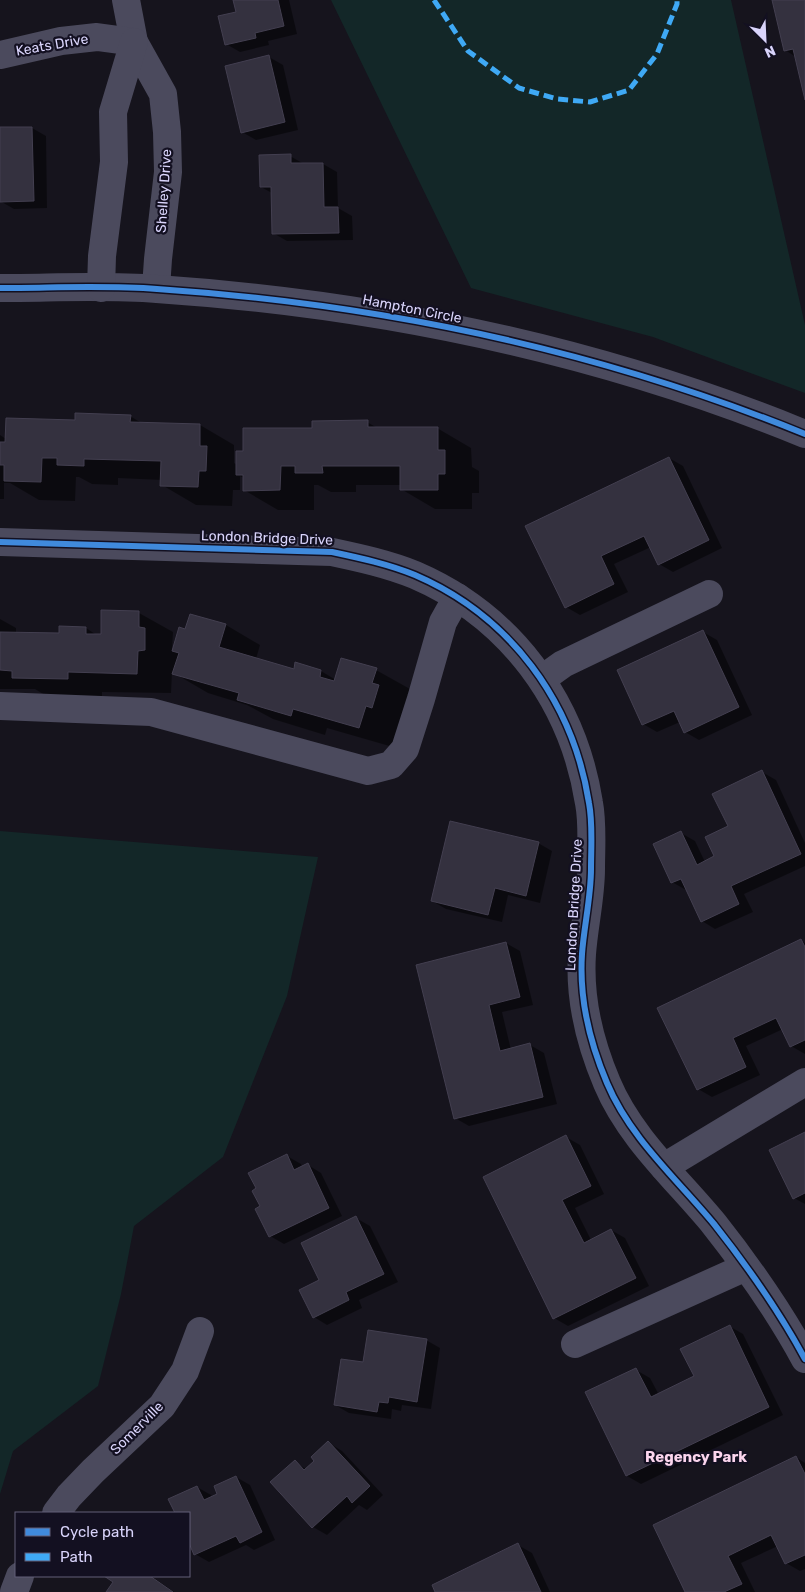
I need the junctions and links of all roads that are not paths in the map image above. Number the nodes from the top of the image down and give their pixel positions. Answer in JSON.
{"nodes":[{"id":1,"x":126,"y":0,"type":"edge"},
{"id":2,"x":134,"y":42,"type":"junction"},
{"id":3,"x":0,"y":55,"type":"edge"},
{"id":4,"x":0,"y":288,"type":"edge"},
{"id":5,"x":101,"y":288,"type":"junction"},
{"id":6,"x":156,"y":288,"type":"junction"},
{"id":7,"x":805,"y":434,"type":"edge"},
{"id":8,"x":0,"y":542,"type":"edge"},
{"id":9,"x":709,"y":594,"type":"dead end"},
{"id":10,"x":457,"y":597,"type":"junction"},
{"id":11,"x":542,"y":679,"type":"junction"},
{"id":12,"x":0,"y":706,"type":"edge"},
{"id":13,"x":805,"y":1082,"type":"edge"},
{"id":14,"x":664,"y":1167,"type":"junction"},
{"id":15,"x":746,"y":1267,"type":"junction"},
{"id":16,"x":200,"y":1331,"type":"dead end"},
{"id":17,"x":576,"y":1344,"type":"dead end"},
{"id":18,"x":805,"y":1359,"type":"edge"},
{"id":19,"x":57,"y":1512,"type":"edge"},
{"id":20,"x":20,"y":1577,"type":"edge"},
{"id":21,"x":14,"y":1592,"type":"edge"}],
"edges":[{"from":1,"to":2,"type":"street","name":"Shelley Drive"},
{"from":2,"to":3,"type":"street","name":"Keats Drive"},
{"from":2,"to":5,"type":"street","name":"Shelley Drive"},
{"from":2,"to":6,"type":"street","name":"Shelley Drive"},
{"from":4,"to":5,"type":"street","name":"Hampton Circle"},
{"from":5,"to":6,"type":"street","name":"Hampton Circle"},
{"from":6,"to":7,"type":"street","name":"Hampton Circle"},
{"from":8,"to":10,"type":"street","name":"London Bridge Drive"},
{"from":9,"to":11,"type":"street"},
{"from":10,"to":11,"type":"street","name":"London Bridge Drive"},
{"from":10,"to":12,"type":"street"},
{"from":11,"to":14,"type":"street","name":"London Bridge Drive"},
{"from":13,"to":14,"type":"street"},
{"from":14,"to":15,"type":"street","name":"London Bridge Drive"},
{"from":15,"to":17,"type":"street"},
{"from":15,"to":18,"type":"street","name":"London Bridge Drive"},
{"from":16,"to":19,"type":"street","name":"Somerville"},
{"from":20,"to":21,"type":"street"}]}
